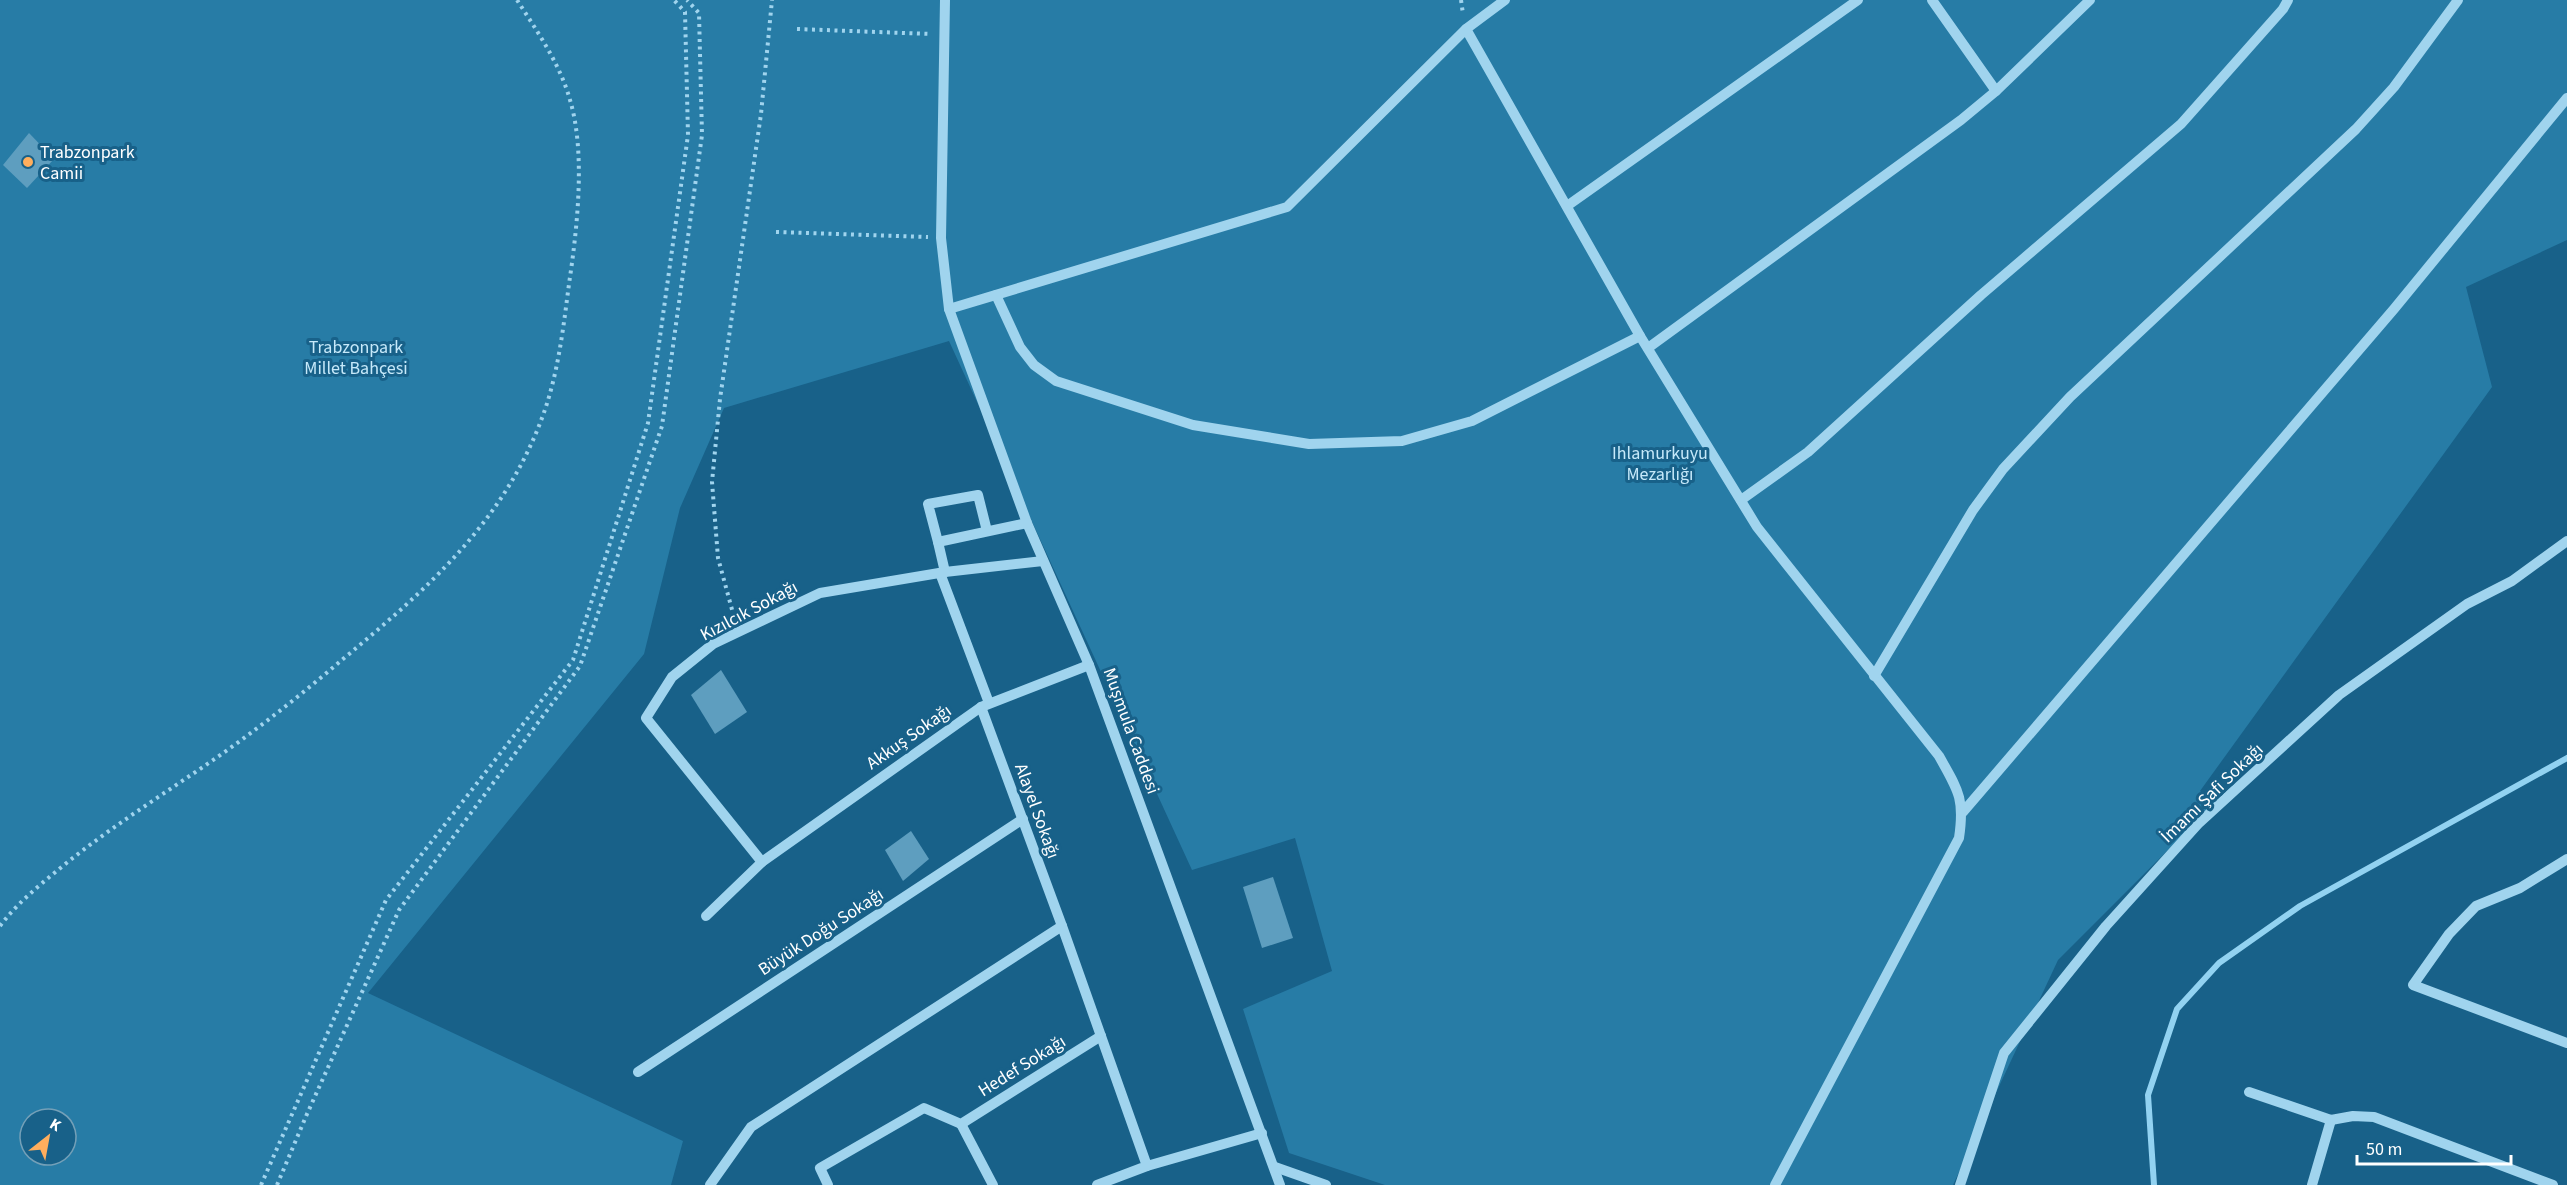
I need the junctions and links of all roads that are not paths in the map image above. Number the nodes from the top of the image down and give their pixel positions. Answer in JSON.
{"nodes":[{"id":1,"x":945,"y":0,"type":"edge"},
{"id":2,"x":1505,"y":0,"type":"edge"},
{"id":3,"x":1858,"y":0,"type":"edge"},
{"id":4,"x":1932,"y":0,"type":"edge"},
{"id":5,"x":2090,"y":0,"type":"edge"},
{"id":6,"x":2288,"y":0,"type":"edge"},
{"id":7,"x":2458,"y":0,"type":"edge"},
{"id":8,"x":1466,"y":29,"type":"junction"},
{"id":9,"x":1996,"y":91,"type":"junction"},
{"id":10,"x":2567,"y":98,"type":"edge"},
{"id":11,"x":1567,"y":206,"type":"junction"},
{"id":12,"x":996,"y":295,"type":"junction"},
{"id":13,"x":949,"y":309,"type":"junction"},
{"id":14,"x":1640,"y":336,"type":"junction"},
{"id":15,"x":1648,"y":348,"type":"junction"},
{"id":16,"x":1741,"y":500,"type":"junction"},
{"id":17,"x":1027,"y":523,"type":"junction"},
{"id":18,"x":987,"y":531,"type":"junction"},
{"id":19,"x":2567,"y":541,"type":"edge"},
{"id":20,"x":938,"y":542,"type":"junction"},
{"id":21,"x":1043,"y":561,"type":"junction"},
{"id":22,"x":942,"y":572,"type":"junction"},
{"id":23,"x":1089,"y":666,"type":"junction"},
{"id":24,"x":1874,"y":676,"type":"junction"},
{"id":25,"x":985,"y":705,"type":"junction"},
{"id":26,"x":1963,"y":812,"type":"junction"},
{"id":27,"x":1023,"y":819,"type":"junction"},
{"id":28,"x":2567,"y":859,"type":"edge"},
{"id":29,"x":762,"y":862,"type":"junction"},
{"id":30,"x":706,"y":916,"type":"dead end"},
{"id":31,"x":1062,"y":926,"type":"junction"},
{"id":32,"x":1101,"y":1036,"type":"junction"},
{"id":33,"x":2567,"y":1043,"type":"edge"},
{"id":34,"x":638,"y":1072,"type":"dead end"},
{"id":35,"x":2250,"y":1092,"type":"dead end"},
{"id":36,"x":2331,"y":1120,"type":"junction"},
{"id":37,"x":961,"y":1124,"type":"junction"},
{"id":38,"x":1262,"y":1134,"type":"junction"},
{"id":39,"x":1147,"y":1166,"type":"junction"},
{"id":40,"x":1275,"y":1167,"type":"junction"},
{"id":41,"x":710,"y":1185,"type":"edge"},
{"id":42,"x":828,"y":1185,"type":"edge"},
{"id":43,"x":993,"y":1185,"type":"edge"},
{"id":44,"x":1097,"y":1185,"type":"edge"},
{"id":45,"x":1280,"y":1185,"type":"edge"},
{"id":46,"x":1326,"y":1185,"type":"edge"},
{"id":47,"x":1775,"y":1185,"type":"edge"},
{"id":48,"x":1960,"y":1185,"type":"edge"},
{"id":49,"x":2312,"y":1185,"type":"edge"},
{"id":50,"x":2553,"y":1185,"type":"edge"}],
"edges":[{"from":1,"to":13,"type":"street","name":"Muşmula Caddesi"},
{"from":2,"to":8,"type":"street"},
{"from":3,"to":11,"type":"street"},
{"from":4,"to":9,"type":"street"},
{"from":5,"to":9,"type":"street"},
{"from":6,"to":16,"type":"street"},
{"from":7,"to":24,"type":"street"},
{"from":8,"to":11,"type":"street"},
{"from":8,"to":12,"type":"street"},
{"from":9,"to":15,"type":"street"},
{"from":10,"to":26,"type":"street"},
{"from":11,"to":14,"type":"street"},
{"from":12,"to":13,"type":"street"},
{"from":12,"to":14,"type":"street"},
{"from":13,"to":17,"type":"street","name":"Muşmula Caddesi"},
{"from":14,"to":15,"type":"street"},
{"from":15,"to":16,"type":"street"},
{"from":16,"to":24,"type":"street"},
{"from":17,"to":18,"type":"street"},
{"from":17,"to":21,"type":"street","name":"Muşmula Caddesi"},
{"from":18,"to":20,"type":"street"},
{"from":18,"to":20,"type":"street"},
{"from":19,"to":48,"type":"street","name":"İmamı Şafi Sokağı"},
{"from":20,"to":22,"type":"street","name":"Alayel Sokağı"},
{"from":21,"to":22,"type":"street","name":"Kızılcık Sokağı"},
{"from":21,"to":23,"type":"street","name":"Muşmula Caddesi"},
{"from":22,"to":25,"type":"street","name":"Alayel Sokağı"},
{"from":22,"to":29,"type":"street","name":"Kızılcık Sokağı"},
{"from":23,"to":25,"type":"street","name":"Akkuş Sokağı"},
{"from":23,"to":38,"type":"street","name":"Muşmula Caddesi"},
{"from":24,"to":26,"type":"street"},
{"from":25,"to":27,"type":"street","name":"Alayel Sokağı"},
{"from":25,"to":29,"type":"street","name":"Akkuş Sokağı"},
{"from":26,"to":47,"type":"street"},
{"from":27,"to":31,"type":"street","name":"Alayel Sokağı"},
{"from":27,"to":34,"type":"street","name":"Büyük Doğu Sokağı"},
{"from":28,"to":33,"type":"street"},
{"from":29,"to":30,"type":"street","name":"Akkuş Sokağı"},
{"from":31,"to":32,"type":"street","name":"Alayel Sokağı"},
{"from":31,"to":41,"type":"street"},
{"from":32,"to":37,"type":"street","name":"Hedef Sokağı"},
{"from":32,"to":39,"type":"street","name":"Alayel Sokağı"},
{"from":35,"to":36,"type":"street"},
{"from":36,"to":49,"type":"street"},
{"from":36,"to":50,"type":"street"},
{"from":37,"to":42,"type":"street"},
{"from":37,"to":43,"type":"street"},
{"from":38,"to":39,"type":"street"},
{"from":38,"to":40,"type":"street","name":"Muşmula Caddesi"},
{"from":39,"to":44,"type":"street"},
{"from":40,"to":45,"type":"street","name":"Muşmula Caddesi"},
{"from":40,"to":46,"type":"street"}]}
